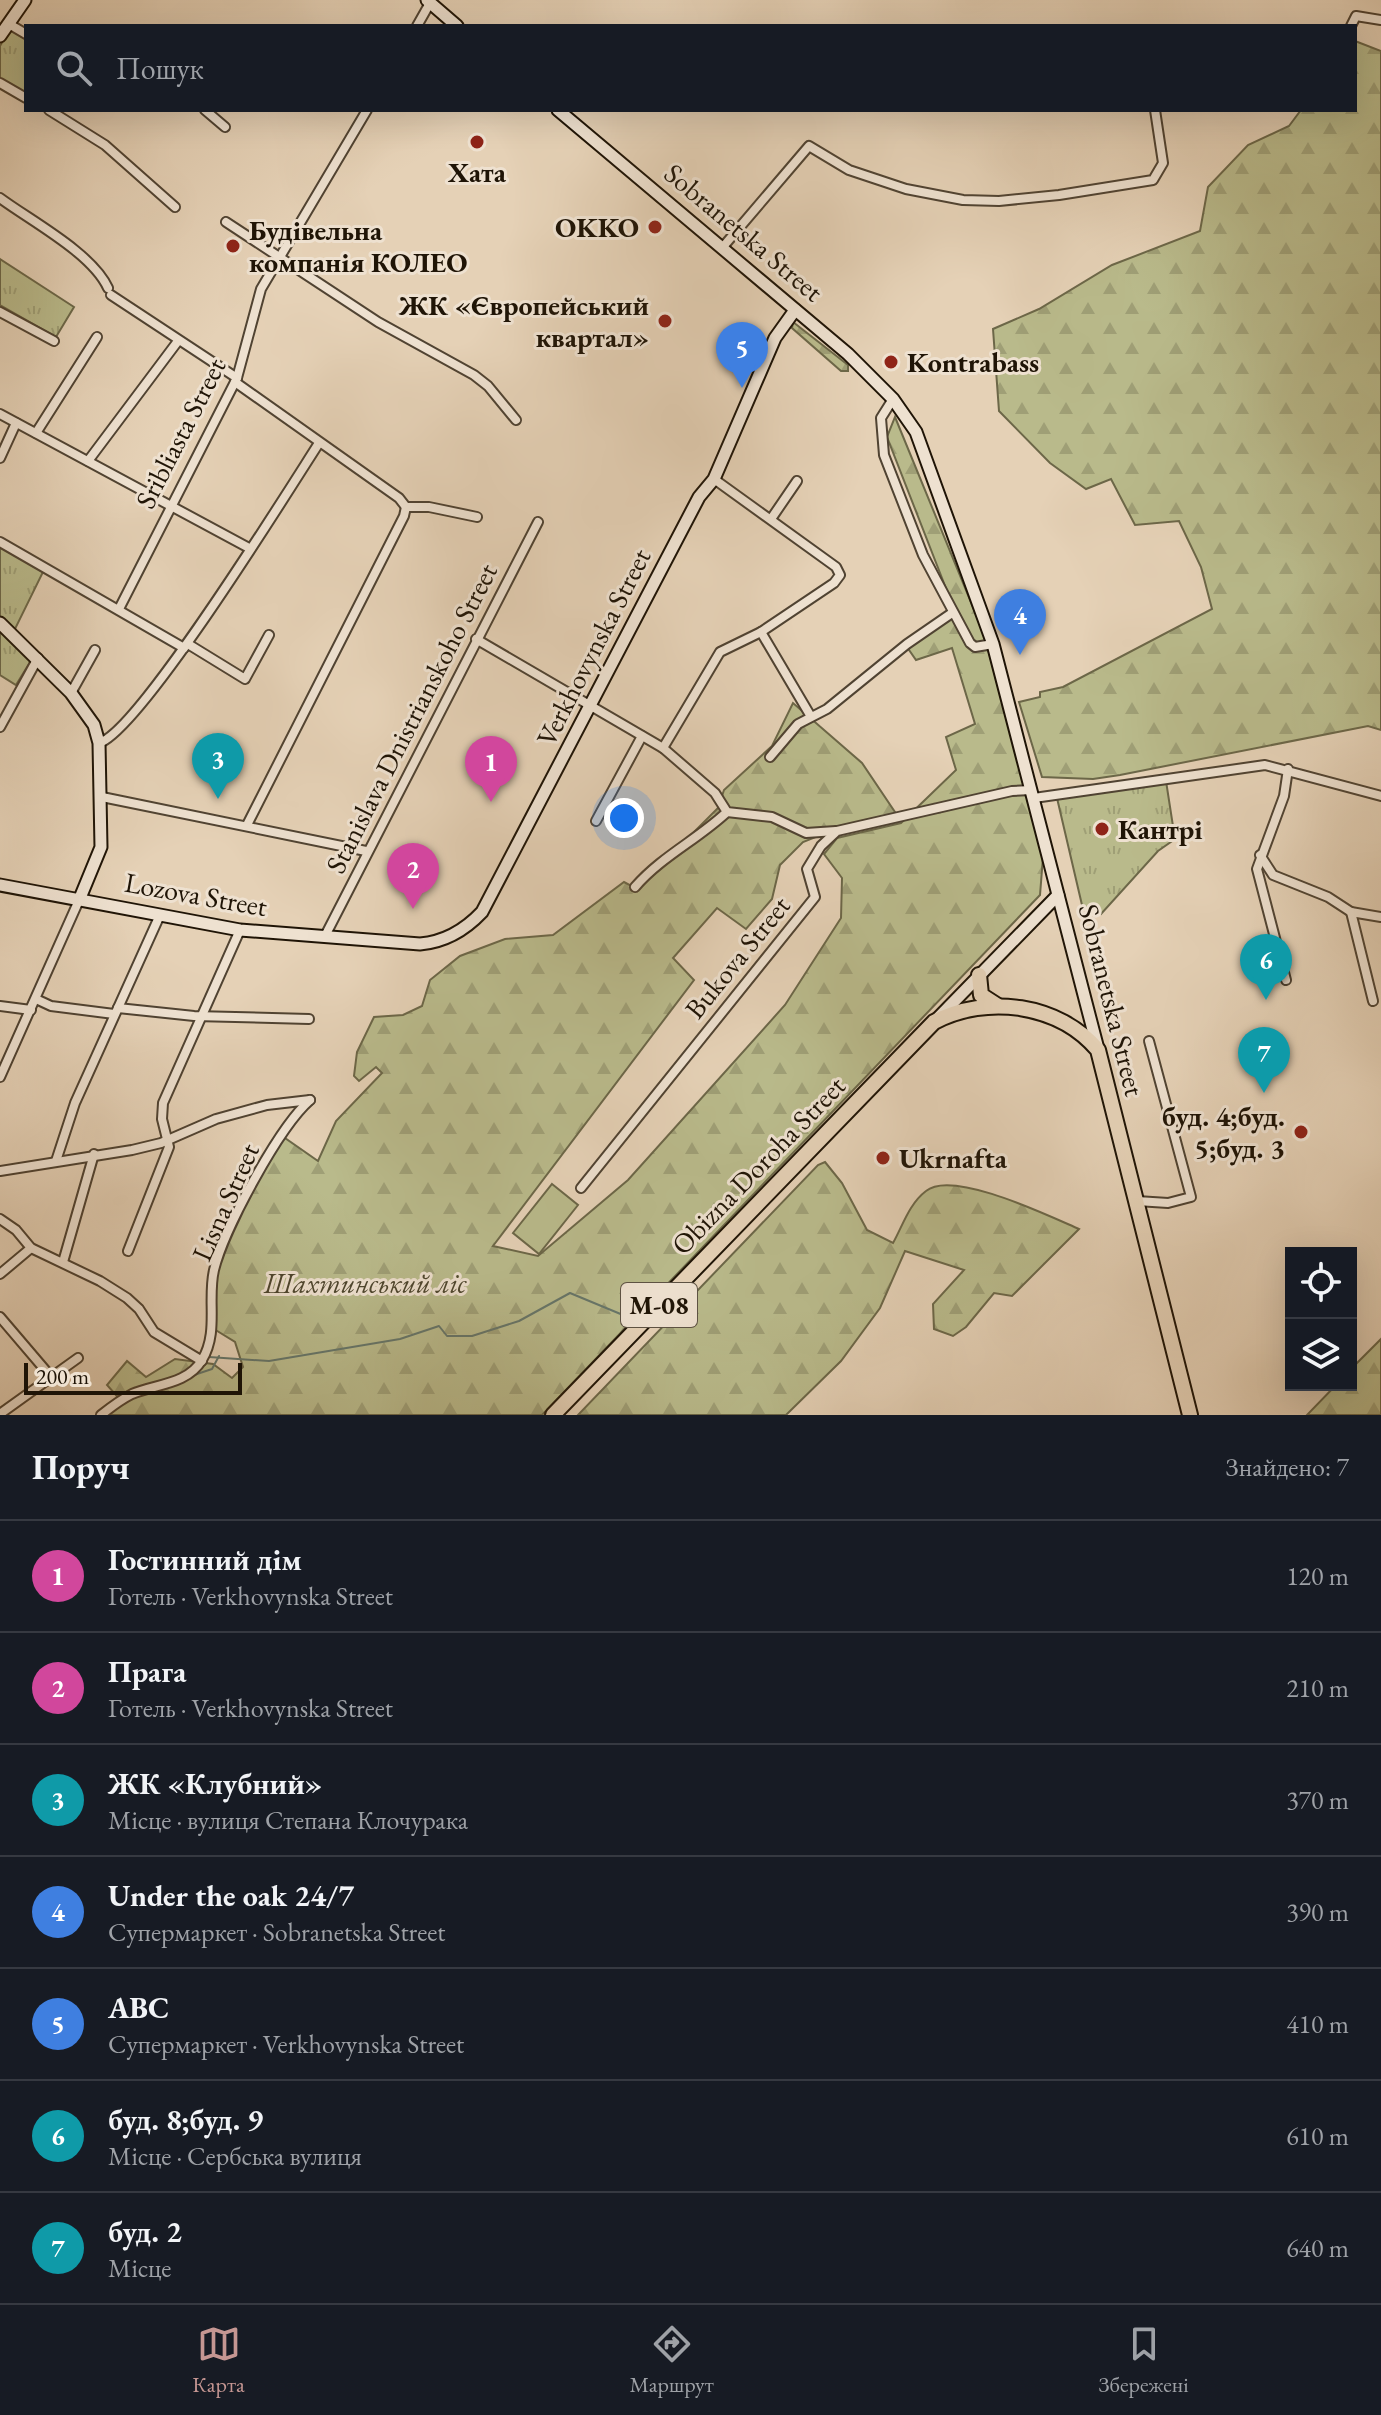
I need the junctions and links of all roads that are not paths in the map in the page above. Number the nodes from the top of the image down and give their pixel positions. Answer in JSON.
{"nodes":[{"id":1,"x":25,"y":0,"type":"edge"},
{"id":2,"x":429,"y":2,"type":"edge"},
{"id":3,"x":1381,"y":20,"type":"edge"},
{"id":4,"x":9,"y":24,"type":"junction"},
{"id":5,"x":418,"y":24,"type":"edge"},
{"id":6,"x":455,"y":24,"type":"edge"},
{"id":7,"x":1352,"y":24,"type":"edge"},
{"id":8,"x":24,"y":33,"type":"edge"},
{"id":9,"x":0,"y":36,"type":"edge"},
{"id":10,"x":0,"y":83,"type":"edge"},
{"id":11,"x":24,"y":97,"type":"edge"},
{"id":12,"x":52,"y":112,"type":"edge"},
{"id":13,"x":207,"y":112,"type":"edge"},
{"id":14,"x":366,"y":112,"type":"edge"},
{"id":15,"x":560,"y":112,"type":"edge"},
{"id":16,"x":1155,"y":112,"type":"edge"},
{"id":17,"x":225,"y":127,"type":"dead end"},
{"id":18,"x":0,"y":198,"type":"edge"},
{"id":19,"x":175,"y":207,"type":"dead end"},
{"id":20,"x":226,"y":222,"type":"dead end"},
{"id":21,"x":722,"y":248,"type":"junction"},
{"id":22,"x":280,"y":257,"type":"junction"},
{"id":23,"x":795,"y":310,"type":"junction"},
{"id":24,"x":0,"y":312,"type":"edge"},
{"id":25,"x":97,"y":337,"type":"dead end"},
{"id":26,"x":54,"y":341,"type":"dead end"},
{"id":27,"x":178,"y":341,"type":"junction"},
{"id":28,"x":236,"y":380,"type":"junction"},
{"id":29,"x":893,"y":399,"type":"junction"},
{"id":30,"x":0,"y":414,"type":"edge"},
{"id":31,"x":516,"y":420,"type":"dead end"},
{"id":32,"x":16,"y":423,"type":"junction"},
{"id":33,"x":36,"y":433,"type":"junction"},
{"id":34,"x":319,"y":443,"type":"junction"},
{"id":35,"x":0,"y":458,"type":"edge"},
{"id":36,"x":88,"y":461,"type":"junction"},
{"id":37,"x":714,"y":479,"type":"junction"},
{"id":38,"x":797,"y":481,"type":"dead end"},
{"id":39,"x":170,"y":505,"type":"junction"},
{"id":40,"x":406,"y":507,"type":"junction"},
{"id":41,"x":477,"y":517,"type":"dead end"},
{"id":42,"x":771,"y":519,"type":"junction"},
{"id":43,"x":538,"y":522,"type":"dead end"},
{"id":44,"x":0,"y":542,"type":"edge"},
{"id":45,"x":249,"y":548,"type":"junction"},
{"id":46,"x":120,"y":607,"type":"junction"},
{"id":47,"x":952,"y":613,"type":"junction"},
{"id":48,"x":0,"y":623,"type":"edge"},
{"id":49,"x":761,"y":632,"type":"junction"},
{"id":50,"x":269,"y":635,"type":"dead end"},
{"id":51,"x":476,"y":639,"type":"junction"},
{"id":52,"x":993,"y":644,"type":"junction"},
{"id":53,"x":186,"y":646,"type":"junction"},
{"id":54,"x":95,"y":650,"type":"dead end"},
{"id":55,"x":38,"y":658,"type":"junction"},
{"id":56,"x":71,"y":693,"type":"junction"},
{"id":57,"x":590,"y":707,"type":"junction"},
{"id":58,"x":810,"y":715,"type":"junction"},
{"id":59,"x":0,"y":727,"type":"edge"},
{"id":60,"x":642,"y":736,"type":"junction"},
{"id":61,"x":99,"y":743,"type":"junction"},
{"id":62,"x":663,"y":748,"type":"junction"},
{"id":63,"x":770,"y":757,"type":"dead end"},
{"id":64,"x":1288,"y":769,"type":"junction"},
{"id":65,"x":1033,"y":794,"type":"junction"},
{"id":66,"x":1381,"y":796,"type":"edge"},
{"id":67,"x":102,"y":797,"type":"junction"},
{"id":68,"x":727,"y":812,"type":"junction"},
{"id":69,"x":596,"y":821,"type":"dead end"},
{"id":70,"x":247,"y":825,"type":"junction"},
{"id":71,"x":837,"y":831,"type":"junction"},
{"id":72,"x":814,"y":835,"type":"junction"},
{"id":73,"x":821,"y":846,"type":"junction"},
{"id":74,"x":366,"y":851,"type":"junction"},
{"id":75,"x":1260,"y":855,"type":"junction"},
{"id":76,"x":0,"y":885,"type":"edge"},
{"id":77,"x":635,"y":887,"type":"dead end"},
{"id":78,"x":1058,"y":895,"type":"junction"},
{"id":79,"x":80,"y":898,"type":"junction"},
{"id":80,"x":1351,"y":912,"type":"junction"},
{"id":81,"x":160,"y":915,"type":"junction"},
{"id":82,"x":1381,"y":917,"type":"edge"},
{"id":83,"x":240,"y":930,"type":"junction"},
{"id":84,"x":325,"y":936,"type":"junction"},
{"id":85,"x":384,"y":941,"type":"joint"},
{"id":86,"x":979,"y":975,"type":"junction"},
{"id":87,"x":1286,"y":980,"type":"dead end"},
{"id":88,"x":36,"y":999,"type":"junction"},
{"id":89,"x":1373,"y":1001,"type":"dead end"},
{"id":90,"x":0,"y":1006,"type":"edge"},
{"id":91,"x":1006,"y":1007,"type":"junction"},
{"id":92,"x":31,"y":1010,"type":"junction"},
{"id":93,"x":116,"y":1011,"type":"junction"},
{"id":94,"x":203,"y":1016,"type":"junction"},
{"id":95,"x":309,"y":1019,"type":"dead end"},
{"id":96,"x":934,"y":1022,"type":"junction"},
{"id":97,"x":1149,"y":1041,"type":"dead end"},
{"id":98,"x":1098,"y":1050,"type":"junction"},
{"id":99,"x":0,"y":1077,"type":"edge"},
{"id":100,"x":168,"y":1139,"type":"junction"},
{"id":101,"x":94,"y":1154,"type":"junction"},
{"id":102,"x":56,"y":1161,"type":"junction"},
{"id":103,"x":0,"y":1171,"type":"edge"},
{"id":104,"x":581,"y":1188,"type":"dead end"},
{"id":105,"x":1137,"y":1201,"type":"junction"},
{"id":106,"x":0,"y":1219,"type":"edge"},
{"id":107,"x":31,"y":1248,"type":"junction"},
{"id":108,"x":128,"y":1251,"type":"dead end"},
{"id":109,"x":63,"y":1262,"type":"junction"},
{"id":110,"x":0,"y":1274,"type":"edge"},
{"id":111,"x":0,"y":1317,"type":"edge"},
{"id":112,"x":78,"y":1358,"type":"dead end"},
{"id":113,"x":202,"y":1361,"type":"junction"},
{"id":114,"x":52,"y":1378,"type":"junction"},
{"id":115,"x":0,"y":1414,"type":"edge"},
{"id":116,"x":101,"y":1415,"type":"edge"},
{"id":117,"x":553,"y":1415,"type":"edge"},
{"id":118,"x":1190,"y":1415,"type":"edge"}],
"edges":[{"from":1,"to":4,"type":"street"},
{"from":2,"to":5,"type":"street"},
{"from":2,"to":6,"type":"street"},
{"from":3,"to":7,"type":"street"},
{"from":4,"to":8,"type":"street"},
{"from":4,"to":9,"type":"street"},
{"from":10,"to":11,"type":"street"},
{"from":12,"to":19,"type":"street"},
{"from":13,"to":17,"type":"street"},
{"from":14,"to":22,"type":"street","name":"Sribliasta Street"},
{"from":15,"to":21,"type":"street","name":"Sobranetska Street"},
{"from":16,"to":21,"type":"street"},
{"from":18,"to":27,"type":"street"},
{"from":20,"to":22,"type":"street"},
{"from":21,"to":23,"type":"street","name":"Sobranetska Street"},
{"from":22,"to":28,"type":"street","name":"Sribliasta Street"},
{"from":22,"to":31,"type":"street"},
{"from":23,"to":29,"type":"street","name":"Sobranetska Street"},
{"from":23,"to":37,"type":"street","name":"Verkhovynska Street"},
{"from":24,"to":26,"type":"street"},
{"from":25,"to":33,"type":"street"},
{"from":27,"to":28,"type":"street"},
{"from":27,"to":36,"type":"street"},
{"from":28,"to":34,"type":"street"},
{"from":28,"to":39,"type":"street","name":"Sribliasta Street"},
{"from":29,"to":47,"type":"street"},
{"from":29,"to":52,"type":"street","name":"Sobranetska Street"},
{"from":30,"to":32,"type":"street"},
{"from":32,"to":33,"type":"street"},
{"from":32,"to":35,"type":"street"},
{"from":33,"to":36,"type":"street"},
{"from":34,"to":40,"type":"street"},
{"from":34,"to":45,"type":"street"},
{"from":36,"to":39,"type":"street"},
{"from":37,"to":42,"type":"street"},
{"from":37,"to":57,"type":"street","name":"Verkhovynska Street"},
{"from":38,"to":42,"type":"street"},
{"from":39,"to":45,"type":"street"},
{"from":39,"to":46,"type":"street","name":"Sribliasta Street"},
{"from":40,"to":41,"type":"street"},
{"from":40,"to":70,"type":"street"},
{"from":42,"to":49,"type":"street"},
{"from":43,"to":51,"type":"street","name":"Stanislava Dnistrianskoho Street"},
{"from":44,"to":46,"type":"street"},
{"from":45,"to":53,"type":"street"},
{"from":46,"to":53,"type":"street"},
{"from":47,"to":52,"type":"street"},
{"from":47,"to":58,"type":"street"},
{"from":48,"to":55,"type":"street"},
{"from":49,"to":58,"type":"street"},
{"from":49,"to":62,"type":"street"},
{"from":50,"to":53,"type":"street"},
{"from":51,"to":57,"type":"street"},
{"from":51,"to":74,"type":"street","name":"Stanislava Dnistrianskoho Street"},
{"from":52,"to":65,"type":"street","name":"Sobranetska Street"},
{"from":53,"to":61,"type":"street"},
{"from":54,"to":56,"type":"street"},
{"from":55,"to":56,"type":"street"},
{"from":55,"to":59,"type":"street"},
{"from":56,"to":61,"type":"street"},
{"from":57,"to":60,"type":"street"},
{"from":57,"to":85,"type":"street","name":"Verkhovynska Street"},
{"from":58,"to":63,"type":"street"},
{"from":60,"to":62,"type":"street"},
{"from":60,"to":69,"type":"street"},
{"from":61,"to":67,"type":"street"},
{"from":62,"to":68,"type":"street"},
{"from":64,"to":65,"type":"street"},
{"from":64,"to":66,"type":"street"},
{"from":64,"to":75,"type":"street"},
{"from":65,"to":71,"type":"street"},
{"from":65,"to":78,"type":"street","name":"Sobranetska Street"},
{"from":67,"to":70,"type":"street"},
{"from":67,"to":79,"type":"street"},
{"from":68,"to":72,"type":"street"},
{"from":68,"to":77,"type":"street"},
{"from":70,"to":74,"type":"street"},
{"from":71,"to":72,"type":"street"},
{"from":71,"to":73,"type":"street"},
{"from":72,"to":73,"type":"street"},
{"from":73,"to":104,"type":"street","name":"Bukova Street"},
{"from":74,"to":84,"type":"street","name":"Stanislava Dnistrianskoho Street"},
{"from":75,"to":80,"type":"street"},
{"from":75,"to":87,"type":"street"},
{"from":76,"to":79,"type":"street","name":"Lozova Street"},
{"from":78,"to":86,"type":"street","name":"Obizna Doroha Street"},
{"from":78,"to":98,"type":"street","name":"Sobranetska Street"},
{"from":79,"to":81,"type":"street","name":"Lozova Street"},
{"from":79,"to":88,"type":"street"},
{"from":80,"to":82,"type":"street"},
{"from":80,"to":89,"type":"street"},
{"from":81,"to":83,"type":"street","name":"Lozova Street"},
{"from":81,"to":93,"type":"street"},
{"from":83,"to":84,"type":"street","name":"Lozova Street"},
{"from":83,"to":94,"type":"street"},
{"from":84,"to":85,"type":"street","name":"Lozova Street"},
{"from":86,"to":91,"type":"highway"},
{"from":86,"to":96,"type":"street","name":"Obizna Doroha Street"},
{"from":88,"to":92,"type":"street"},
{"from":88,"to":93,"type":"street"},
{"from":90,"to":92,"type":"street"},
{"from":91,"to":96,"type":"highway","name":"Obizna Doroha Street","number":"М-08"},
{"from":91,"to":98,"type":"highway","name":"Obizna Doroha Street","number":"М-08"},
{"from":92,"to":99,"type":"street"},
{"from":93,"to":94,"type":"street"},
{"from":93,"to":102,"type":"street"},
{"from":94,"to":95,"type":"street"},
{"from":94,"to":100,"type":"street"},
{"from":96,"to":117,"type":"highway","name":"Obizna Doroha Street","number":"М-08"},
{"from":97,"to":105,"type":"street"},
{"from":98,"to":105,"type":"highway","name":"Sobranetska Street"},
{"from":100,"to":101,"type":"street"},
{"from":100,"to":108,"type":"street"},
{"from":100,"to":113,"type":"street","name":"Lisna Street"},
{"from":101,"to":102,"type":"street"},
{"from":101,"to":109,"type":"street"},
{"from":102,"to":103,"type":"street"},
{"from":105,"to":118,"type":"highway","name":"Sobranetska Street"},
{"from":106,"to":107,"type":"street"},
{"from":107,"to":109,"type":"street"},
{"from":107,"to":110,"type":"street"},
{"from":109,"to":113,"type":"street"},
{"from":111,"to":114,"type":"street"},
{"from":112,"to":114,"type":"street"},
{"from":113,"to":116,"type":"street"},
{"from":114,"to":115,"type":"street"}]}
